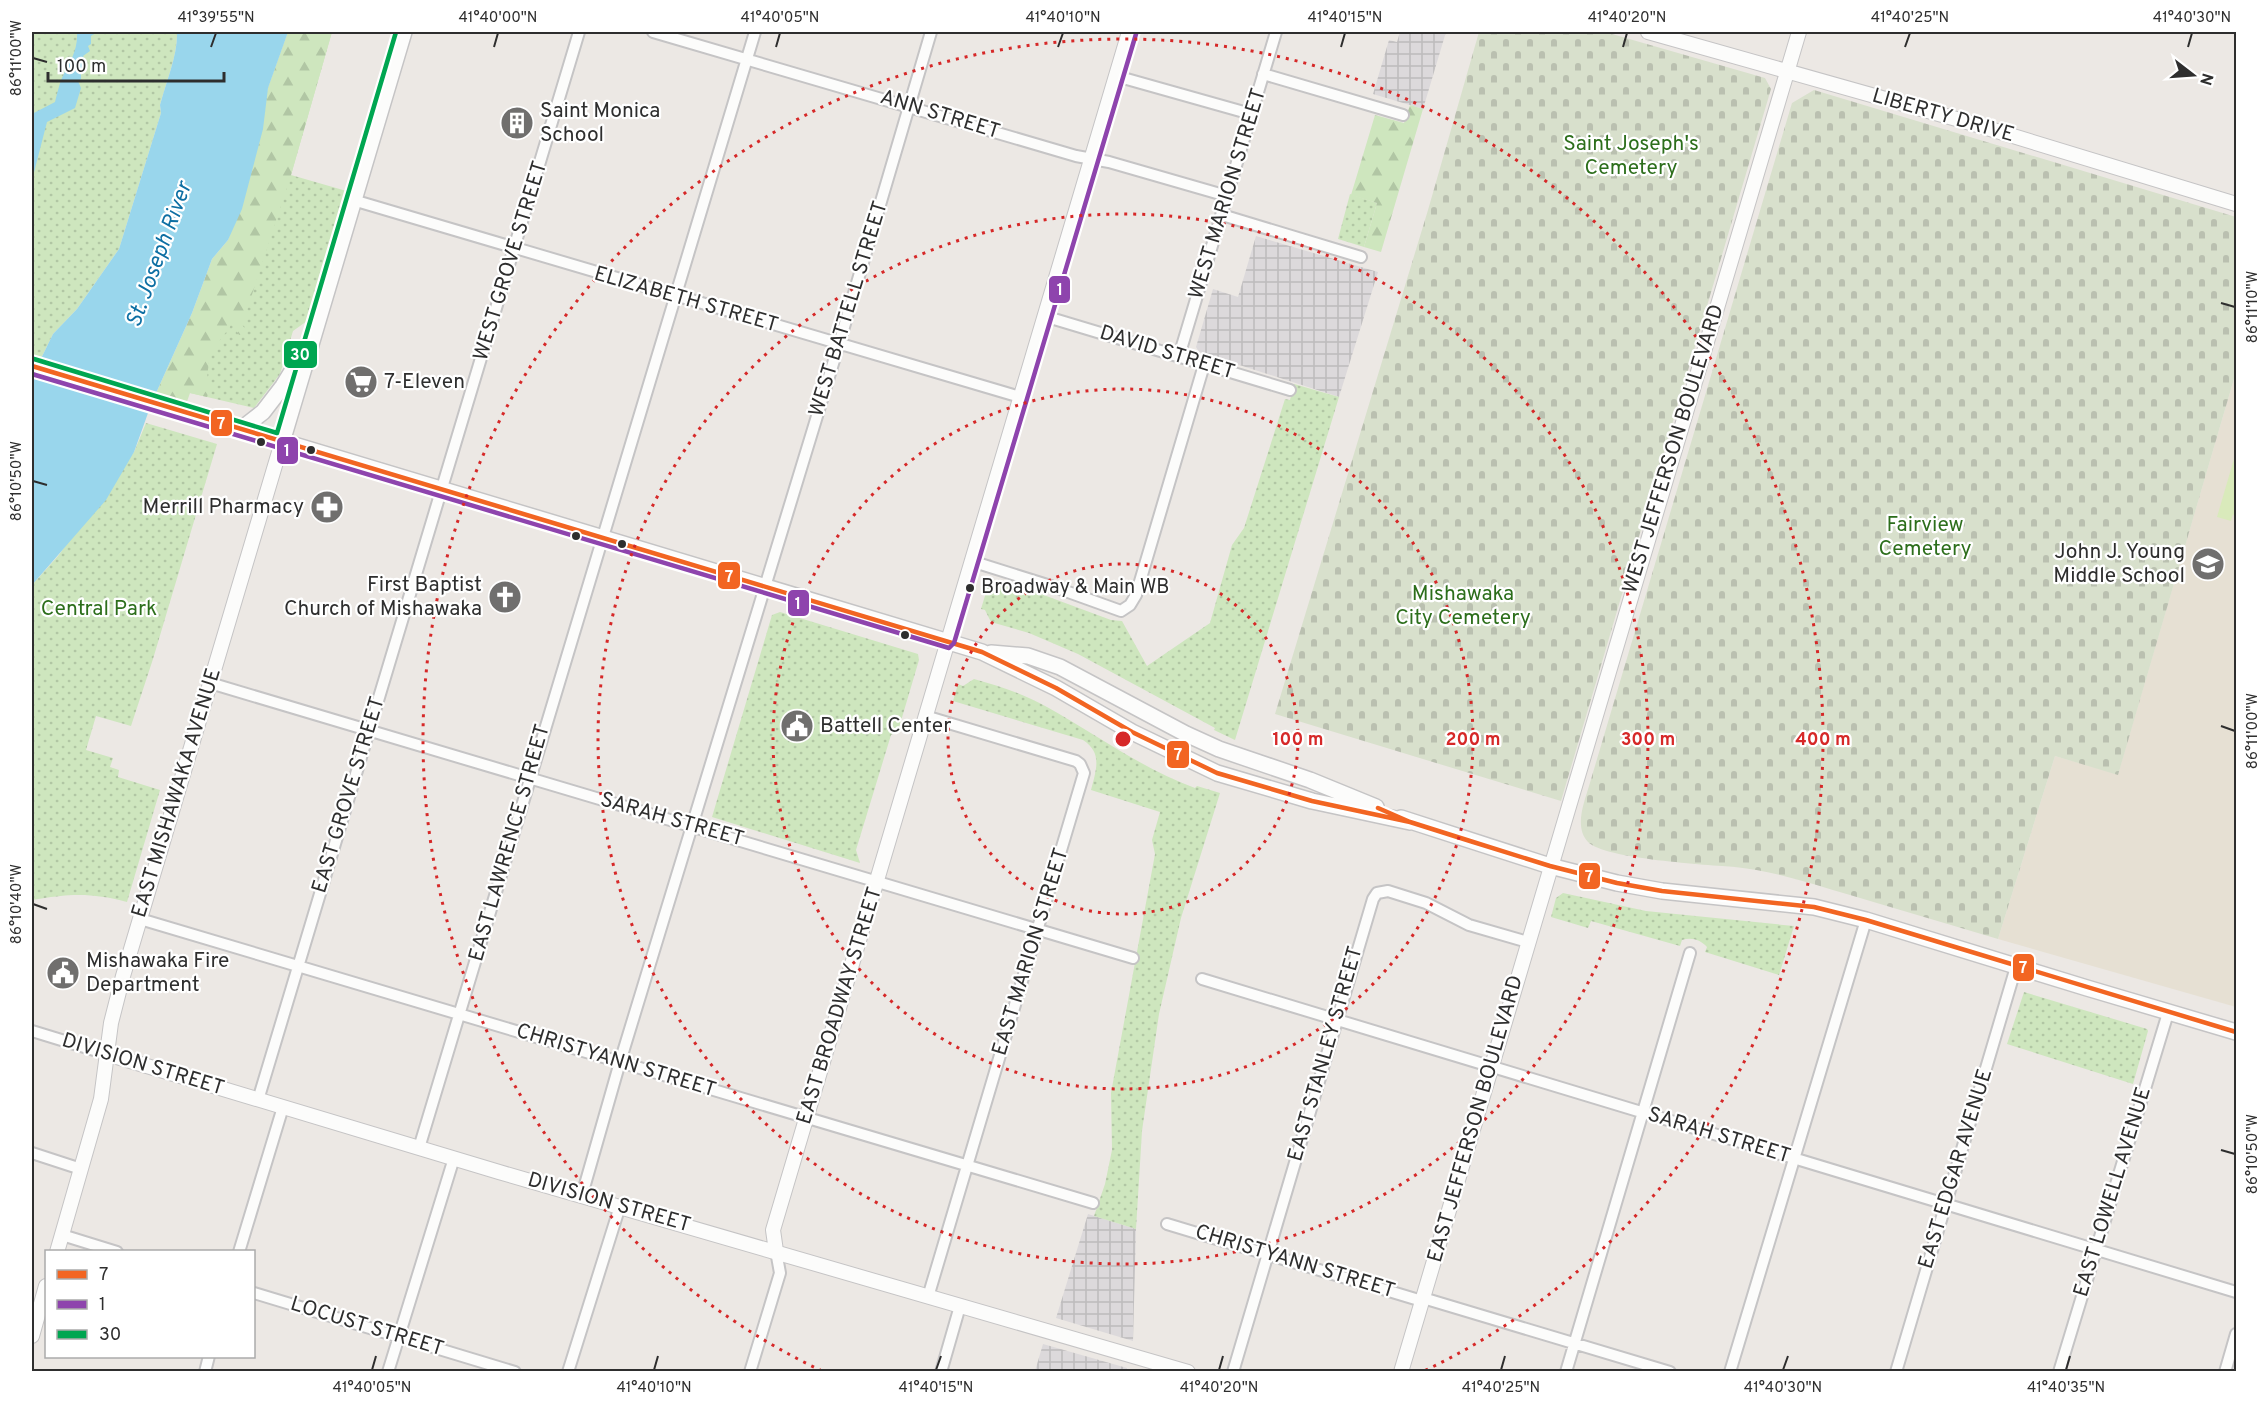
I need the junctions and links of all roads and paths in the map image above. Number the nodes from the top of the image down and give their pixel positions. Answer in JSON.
{"nodes":[{"id":1,"x":404,"y":32,"type":"edge"},
{"id":2,"x":579,"y":32,"type":"edge"},
{"id":3,"x":653,"y":32,"type":"edge"},
{"id":4,"x":755,"y":32,"type":"edge"},
{"id":5,"x":931,"y":32,"type":"edge"},
{"id":6,"x":1129,"y":32,"type":"edge"},
{"id":7,"x":1276,"y":32,"type":"edge"},
{"id":8,"x":1648,"y":32,"type":"edge"},
{"id":9,"x":1799,"y":32,"type":"edge"},
{"id":10,"x":746,"y":58,"type":"junction"},
{"id":11,"x":1787,"y":72,"type":"junction"},
{"id":12,"x":1263,"y":74,"type":"junction"},
{"id":13,"x":1116,"y":76,"type":"junction"},
{"id":14,"x":908,"y":107,"type":"junction"},
{"id":15,"x":1251,"y":114,"type":"junction"},
{"id":16,"x":1403,"y":115,"type":"dead end"},
{"id":17,"x":1091,"y":159,"type":"junction"},
{"id":18,"x":1227,"y":196,"type":"junction"},
{"id":19,"x":353,"y":200,"type":"junction"},
{"id":20,"x":2236,"y":204,"type":"edge"},
{"id":21,"x":1222,"y":214,"type":"junction"},
{"id":22,"x":515,"y":249,"type":"junction"},
{"id":23,"x":1361,"y":257,"type":"dead end"},
{"id":24,"x":676,"y":296,"type":"junction"},
{"id":25,"x":1044,"y":316,"type":"junction"},
{"id":26,"x":311,"y":339,"type":"junction"},
{"id":27,"x":839,"y":344,"type":"junction"},
{"id":28,"x":1179,"y":356,"type":"junction"},
{"id":29,"x":1204,"y":364,"type":"junction"},
{"id":30,"x":32,"y":366,"type":"edge"},
{"id":31,"x":1290,"y":390,"type":"dead end"},
{"id":32,"x":1020,"y":398,"type":"junction"},
{"id":33,"x":240,"y":430,"type":"junction"},
{"id":34,"x":282,"y":442,"type":"junction"},
{"id":35,"x":442,"y":490,"type":"junction"},
{"id":36,"x":603,"y":538,"type":"junction"},
{"id":37,"x":971,"y":561,"type":"junction"},
{"id":38,"x":765,"y":586,"type":"junction"},
{"id":39,"x":947,"y":641,"type":"junction"},
{"id":40,"x":982,"y":652,"type":"junction"},
{"id":41,"x":210,"y":683,"type":"junction"},
{"id":42,"x":925,"y":716,"type":"junction"},
{"id":43,"x":369,"y":730,"type":"junction"},
{"id":44,"x":530,"y":778,"type":"junction"},
{"id":45,"x":1410,"y":822,"type":"junction"},
{"id":46,"x":693,"y":826,"type":"junction"},
{"id":47,"x":1550,"y":866,"type":"junction"},
{"id":48,"x":877,"y":881,"type":"junction"},
{"id":49,"x":140,"y":919,"type":"junction"},
{"id":50,"x":1866,"y":920,"type":"junction"},
{"id":51,"x":1038,"y":929,"type":"junction"},
{"id":52,"x":1528,"y":942,"type":"junction"},
{"id":53,"x":1690,"y":953,"type":"dead end"},
{"id":54,"x":1133,"y":958,"type":"dead end"},
{"id":55,"x":298,"y":966,"type":"junction"},
{"id":56,"x":2016,"y":967,"type":"junction"},
{"id":57,"x":1202,"y":979,"type":"dead end"},
{"id":58,"x":2168,"y":1013,"type":"junction"},
{"id":59,"x":459,"y":1014,"type":"junction"},
{"id":60,"x":1336,"y":1019,"type":"junction"},
{"id":61,"x":32,"y":1031,"type":"edge"},
{"id":62,"x":2236,"y":1032,"type":"edge"},
{"id":63,"x":107,"y":1054,"type":"junction"},
{"id":64,"x":620,"y":1062,"type":"junction"},
{"id":65,"x":1492,"y":1066,"type":"junction"},
{"id":66,"x":258,"y":1100,"type":"junction"},
{"id":67,"x":283,"y":1107,"type":"junction"},
{"id":68,"x":1642,"y":1113,"type":"junction"},
{"id":69,"x":807,"y":1117,"type":"junction"},
{"id":70,"x":419,"y":1148,"type":"junction"},
{"id":71,"x":32,"y":1153,"type":"edge"},
{"id":72,"x":454,"y":1158,"type":"junction"},
{"id":73,"x":1794,"y":1158,"type":"junction"},
{"id":74,"x":968,"y":1165,"type":"junction"},
{"id":75,"x":81,"y":1169,"type":"junction"},
{"id":76,"x":582,"y":1196,"type":"junction"},
{"id":77,"x":1093,"y":1203,"type":"dead end"},
{"id":78,"x":1946,"y":1204,"type":"junction"},
{"id":79,"x":620,"y":1206,"type":"junction"},
{"id":80,"x":1167,"y":1224,"type":"dead end"},
{"id":81,"x":62,"y":1235,"type":"junction"},
{"id":82,"x":2095,"y":1249,"type":"junction"},
{"id":83,"x":57,"y":1250,"type":"edge"},
{"id":84,"x":114,"y":1250,"type":"edge"},
{"id":85,"x":239,"y":1250,"type":"edge"},
{"id":86,"x":776,"y":1251,"type":"junction"},
{"id":87,"x":1267,"y":1254,"type":"junction"},
{"id":88,"x":45,"y":1290,"type":"edge"},
{"id":89,"x":2236,"y":1292,"type":"edge"},
{"id":90,"x":255,"y":1293,"type":"edge"},
{"id":91,"x":928,"y":1297,"type":"junction"},
{"id":92,"x":1423,"y":1299,"type":"junction"},
{"id":93,"x":960,"y":1306,"type":"junction"},
{"id":94,"x":2236,"y":1334,"type":"edge"},
{"id":95,"x":32,"y":1336,"type":"edge"},
{"id":96,"x":398,"y":1337,"type":"junction"},
{"id":97,"x":1574,"y":1342,"type":"junction"},
{"id":98,"x":388,"y":1371,"type":"edge"},
{"id":99,"x":515,"y":1371,"type":"edge"},
{"id":100,"x":568,"y":1371,"type":"edge"},
{"id":101,"x":750,"y":1371,"type":"edge"},
{"id":102,"x":940,"y":1371,"type":"edge"},
{"id":103,"x":1188,"y":1371,"type":"edge"},
{"id":104,"x":1233,"y":1371,"type":"edge"},
{"id":105,"x":1401,"y":1371,"type":"edge"},
{"id":106,"x":1566,"y":1371,"type":"edge"},
{"id":107,"x":1670,"y":1371,"type":"edge"},
{"id":108,"x":1730,"y":1371,"type":"edge"},
{"id":109,"x":1896,"y":1371,"type":"edge"},
{"id":110,"x":2059,"y":1371,"type":"edge"},
{"id":111,"x":2226,"y":1371,"type":"edge"}],
"edges":[{"from":1,"to":19,"type":"main road"},
{"from":2,"to":22,"type":"street","name":"WEST GROVE STREET"},
{"from":3,"to":10,"type":"street","name":"ANN STREET"},
{"from":4,"to":10,"type":"street","name":"EAST LAWRENCE STREET"},
{"from":5,"to":14,"type":"street","name":"WEST BATTELL STREET"},
{"from":6,"to":13,"type":"street","name":"EAST BROADWAY STREET"},
{"from":7,"to":12,"type":"street","name":"WEST MARION STREET"},
{"from":8,"to":11,"type":"street","name":"LIBERTY DRIVE"},
{"from":9,"to":11,"type":"street","name":"WEST JEFFERSON BOULEVARD"},
{"from":10,"to":14,"type":"street","name":"ANN STREET"},
{"from":10,"to":24,"type":"street","name":"EAST LAWRENCE STREET"},
{"from":11,"to":20,"type":"street","name":"LIBERTY DRIVE"},
{"from":11,"to":47,"type":"street","name":"WEST JEFFERSON BOULEVARD"},
{"from":12,"to":15,"type":"street","name":"WEST MARION STREET"},
{"from":12,"to":16,"type":"street"},
{"from":13,"to":15,"type":"street"},
{"from":13,"to":17,"type":"street","name":"EAST BROADWAY STREET"},
{"from":14,"to":17,"type":"street","name":"ANN STREET"},
{"from":14,"to":27,"type":"street","name":"WEST BATTELL STREET"},
{"from":15,"to":18,"type":"street","name":"WEST MARION STREET"},
{"from":17,"to":18,"type":"street","name":"ANN STREET"},
{"from":17,"to":25,"type":"street","name":"EAST BROADWAY STREET"},
{"from":18,"to":21,"type":"street","name":"WEST MARION STREET"},
{"from":19,"to":22,"type":"street","name":"ELIZABETH STREET"},
{"from":19,"to":26,"type":"main road"},
{"from":21,"to":23,"type":"street"},
{"from":21,"to":28,"type":"street","name":"WEST MARION STREET"},
{"from":22,"to":24,"type":"street","name":"ELIZABETH STREET"},
{"from":22,"to":35,"type":"street","name":"WEST GROVE STREET"},
{"from":24,"to":27,"type":"street","name":"ELIZABETH STREET"},
{"from":24,"to":36,"type":"street","name":"EAST LAWRENCE STREET"},
{"from":25,"to":28,"type":"street","name":"DAVID STREET"},
{"from":25,"to":32,"type":"street","name":"EAST BROADWAY STREET"},
{"from":26,"to":33,"type":"main road"},
{"from":26,"to":34,"type":"main road"},
{"from":27,"to":32,"type":"street","name":"ELIZABETH STREET"},
{"from":27,"to":38,"type":"street","name":"WEST BATTELL STREET"},
{"from":28,"to":29,"type":"street","name":"DAVID STREET"},
{"from":29,"to":31,"type":"street","name":"DAVID STREET"},
{"from":29,"to":37,"type":"street"},
{"from":30,"to":33,"type":"main road"},
{"from":32,"to":37,"type":"street","name":"EAST BROADWAY STREET"},
{"from":33,"to":34,"type":"main road"},
{"from":34,"to":35,"type":"main road"},
{"from":34,"to":41,"type":"street","name":"EAST MISHAWAKA AVENUE"},
{"from":35,"to":36,"type":"main road"},
{"from":35,"to":43,"type":"street","name":"EAST GROVE STREET"},
{"from":36,"to":38,"type":"main road"},
{"from":36,"to":44,"type":"street","name":"EAST LAWRENCE STREET"},
{"from":37,"to":39,"type":"street","name":"EAST BROADWAY STREET"},
{"from":38,"to":39,"type":"main road"},
{"from":38,"to":46,"type":"street","name":"WEST BATTELL STREET"},
{"from":39,"to":40,"type":"main road"},
{"from":39,"to":42,"type":"street","name":"EAST BROADWAY STREET"},
{"from":40,"to":45,"type":"main road"},
{"from":40,"to":45,"type":"main road"},
{"from":41,"to":43,"type":"street","name":"SARAH STREET"},
{"from":41,"to":49,"type":"street","name":"EAST MISHAWAKA AVENUE"},
{"from":42,"to":48,"type":"street","name":"EAST BROADWAY STREET"},
{"from":42,"to":51,"type":"street","name":"EAST MARION STREET"},
{"from":43,"to":44,"type":"street","name":"SARAH STREET"},
{"from":43,"to":55,"type":"street","name":"EAST GROVE STREET"},
{"from":44,"to":46,"type":"street","name":"SARAH STREET"},
{"from":44,"to":59,"type":"street","name":"EAST LAWRENCE STREET"},
{"from":45,"to":47,"type":"main road"},
{"from":46,"to":48,"type":"street","name":"SARAH STREET"},
{"from":46,"to":64,"type":"street","name":"WEST BATTELL STREET"},
{"from":47,"to":50,"type":"main road"},
{"from":47,"to":52,"type":"street","name":"EAST JEFFERSON BOULEVARD"},
{"from":48,"to":51,"type":"street","name":"SARAH STREET"},
{"from":48,"to":69,"type":"street","name":"EAST BROADWAY STREET"},
{"from":49,"to":55,"type":"street","name":"CHRISTYANN STREET"},
{"from":49,"to":63,"type":"street","name":"EAST MISHAWAKA AVENUE"},
{"from":50,"to":56,"type":"main road"},
{"from":50,"to":73,"type":"street"},
{"from":51,"to":54,"type":"street","name":"SARAH STREET"},
{"from":51,"to":74,"type":"street","name":"EAST MARION STREET"},
{"from":52,"to":60,"type":"street","name":"EAST STANLEY STREET"},
{"from":52,"to":65,"type":"street","name":"EAST JEFFERSON BOULEVARD"},
{"from":53,"to":68,"type":"street"},
{"from":55,"to":59,"type":"street","name":"CHRISTYANN STREET"},
{"from":55,"to":66,"type":"street","name":"EAST GROVE STREET"},
{"from":56,"to":58,"type":"main road"},
{"from":56,"to":78,"type":"street","name":"EAST EDGAR AVENUE"},
{"from":57,"to":60,"type":"street","name":"SARAH STREET"},
{"from":58,"to":62,"type":"main road"},
{"from":58,"to":82,"type":"street","name":"EAST LOWELL AVENUE"},
{"from":59,"to":64,"type":"street","name":"CHRISTYANN STREET"},
{"from":59,"to":70,"type":"street","name":"EAST LAWRENCE STREET"},
{"from":60,"to":65,"type":"street","name":"SARAH STREET"},
{"from":60,"to":87,"type":"street","name":"EAST STANLEY STREET"},
{"from":61,"to":63,"type":"street","name":"DIVISION STREET"},
{"from":63,"to":66,"type":"street","name":"DIVISION STREET"},
{"from":63,"to":75,"type":"street","name":"EAST MISHAWAKA AVENUE"},
{"from":64,"to":69,"type":"street","name":"CHRISTYANN STREET"},
{"from":64,"to":76,"type":"street","name":"WEST BATTELL STREET"},
{"from":65,"to":68,"type":"street","name":"SARAH STREET"},
{"from":65,"to":92,"type":"street","name":"EAST JEFFERSON BOULEVARD"},
{"from":66,"to":67,"type":"street","name":"DIVISION STREET"},
{"from":67,"to":70,"type":"street","name":"DIVISION STREET"},
{"from":67,"to":85,"type":"street"},
{"from":68,"to":73,"type":"street","name":"SARAH STREET"},
{"from":68,"to":97,"type":"street"},
{"from":69,"to":74,"type":"street","name":"CHRISTYANN STREET"},
{"from":69,"to":86,"type":"street","name":"EAST BROADWAY STREET"},
{"from":70,"to":72,"type":"street","name":"DIVISION STREET"},
{"from":71,"to":75,"type":"street"},
{"from":72,"to":76,"type":"street","name":"DIVISION STREET"},
{"from":72,"to":96,"type":"street"},
{"from":73,"to":78,"type":"street","name":"SARAH STREET"},
{"from":73,"to":108,"type":"street"},
{"from":74,"to":77,"type":"street","name":"CHRISTYANN STREET"},
{"from":74,"to":91,"type":"street","name":"EAST MARION STREET"},
{"from":75,"to":81,"type":"street","name":"EAST MISHAWAKA AVENUE"},
{"from":76,"to":79,"type":"street","name":"DIVISION STREET"},
{"from":78,"to":82,"type":"street","name":"SARAH STREET"},
{"from":78,"to":109,"type":"street","name":"EAST EDGAR AVENUE"},
{"from":79,"to":86,"type":"street","name":"DIVISION STREET"},
{"from":79,"to":100,"type":"street"},
{"from":80,"to":87,"type":"street","name":"CHRISTYANN STREET"},
{"from":81,"to":83,"type":"street","name":"EAST MISHAWAKA AVENUE"},
{"from":81,"to":84,"type":"street"},
{"from":82,"to":89,"type":"street","name":"SARAH STREET"},
{"from":82,"to":110,"type":"street","name":"EAST LOWELL AVENUE"},
{"from":86,"to":91,"type":"street","name":"DIVISION STREET"},
{"from":86,"to":101,"type":"street","name":"EAST BROADWAY STREET"},
{"from":87,"to":92,"type":"street","name":"CHRISTYANN STREET"},
{"from":87,"to":104,"type":"street","name":"EAST STANLEY STREET"},
{"from":88,"to":95,"type":"street"},
{"from":90,"to":96,"type":"street","name":"LOCUST STREET"},
{"from":91,"to":93,"type":"street","name":"DIVISION STREET"},
{"from":92,"to":97,"type":"street","name":"CHRISTYANN STREET"},
{"from":92,"to":105,"type":"street","name":"EAST JEFFERSON BOULEVARD"},
{"from":93,"to":102,"type":"street"},
{"from":93,"to":103,"type":"street","name":"DIVISION STREET"},
{"from":94,"to":111,"type":"street"},
{"from":96,"to":98,"type":"street"},
{"from":96,"to":99,"type":"street","name":"LOCUST STREET"},
{"from":97,"to":106,"type":"street"},
{"from":97,"to":107,"type":"street","name":"CHRISTYANN STREET"}]}
